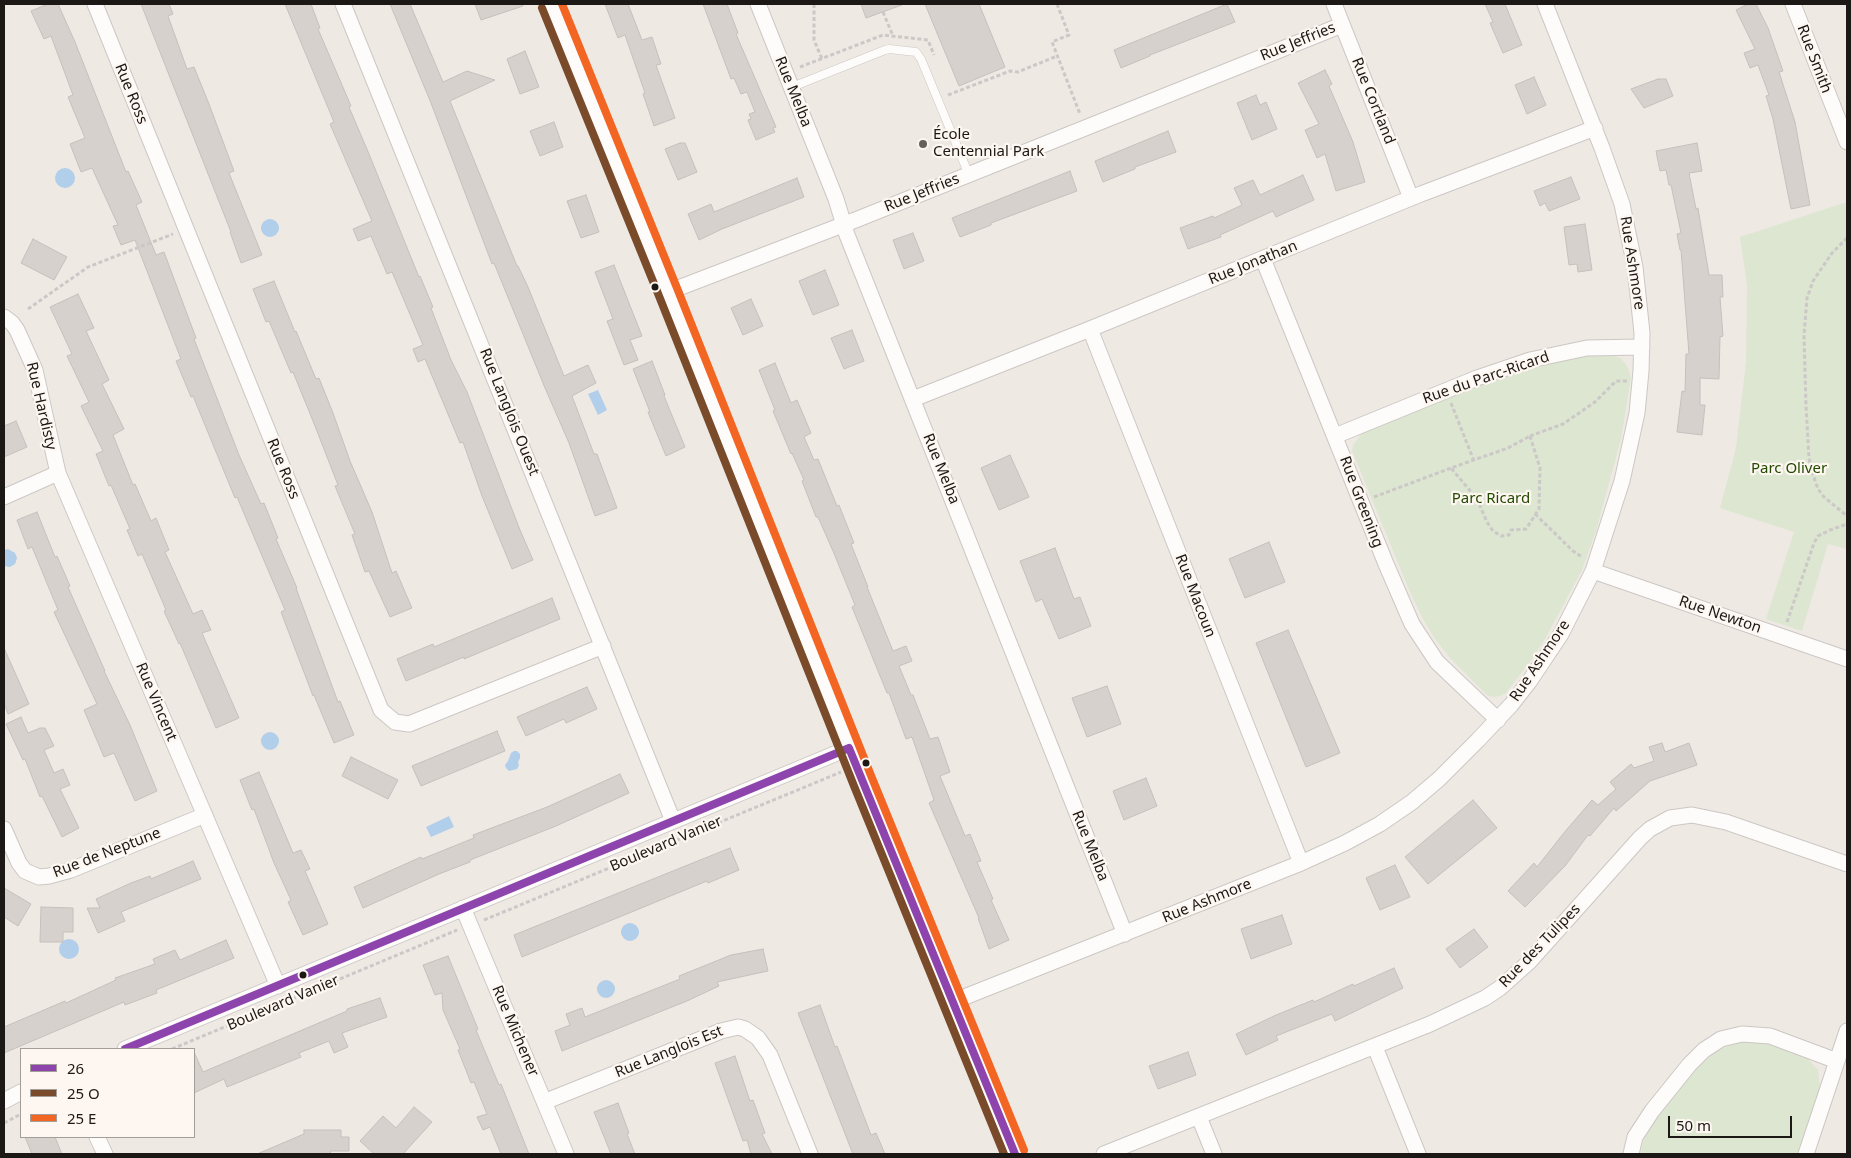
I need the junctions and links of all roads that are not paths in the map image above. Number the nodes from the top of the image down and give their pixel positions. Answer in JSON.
{"nodes":[{"id":1,"x":95,"y":4,"type":"edge"},
{"id":2,"x":343,"y":4,"type":"edge"},
{"id":3,"x":551,"y":4,"type":"edge"},
{"id":4,"x":758,"y":4,"type":"edge"},
{"id":5,"x":1334,"y":4,"type":"edge"},
{"id":6,"x":1545,"y":4,"type":"edge"},
{"id":7,"x":1793,"y":4,"type":"edge"},
{"id":8,"x":1342,"y":24,"type":"junction"},
{"id":9,"x":792,"y":87,"type":"junction"},
{"id":10,"x":1595,"y":128,"type":"junction"},
{"id":11,"x":1847,"y":142,"type":"edge"},
{"id":12,"x":969,"y":175,"type":"junction"},
{"id":13,"x":1411,"y":198,"type":"junction"},
{"id":14,"x":844,"y":224,"type":"junction"},
{"id":15,"x":1263,"y":259,"type":"junction"},
{"id":16,"x":668,"y":292,"type":"junction"},
{"id":17,"x":4,"y":318,"type":"edge"},
{"id":18,"x":1090,"y":329,"type":"junction"},
{"id":19,"x":1642,"y":347,"type":"junction"},
{"id":20,"x":913,"y":399,"type":"junction"},
{"id":21,"x":1335,"y":436,"type":"junction"},
{"id":22,"x":58,"y":473,"type":"junction"},
{"id":23,"x":4,"y":497,"type":"edge"},
{"id":24,"x":1590,"y":565,"type":"junction"},
{"id":25,"x":604,"y":646,"type":"junction"},
{"id":26,"x":1847,"y":659,"type":"edge"},
{"id":27,"x":1498,"y":720,"type":"junction"},
{"id":28,"x":849,"y":748,"type":"junction"},
{"id":29,"x":205,"y":815,"type":"junction"},
{"id":30,"x":673,"y":821,"type":"junction"},
{"id":31,"x":4,"y":829,"type":"edge"},
{"id":32,"x":1301,"y":863,"type":"junction"},
{"id":33,"x":1847,"y":864,"type":"edge"},
{"id":34,"x":463,"y":908,"type":"junction"},
{"id":35,"x":1125,"y":934,"type":"junction"},
{"id":36,"x":278,"y":986,"type":"junction"},
{"id":37,"x":952,"y":1002,"type":"junction"},
{"id":38,"x":1847,"y":1031,"type":"edge"},
{"id":39,"x":1375,"y":1047,"type":"junction"},
{"id":40,"x":127,"y":1048,"type":"edge"},
{"id":41,"x":1837,"y":1061,"type":"junction"},
{"id":42,"x":20,"y":1093,"type":"edge"},
{"id":43,"x":4,"y":1101,"type":"edge"},
{"id":44,"x":544,"y":1102,"type":"junction"},
{"id":45,"x":1199,"y":1117,"type":"junction"},
{"id":46,"x":98,"y":1138,"type":"edge"},
{"id":47,"x":105,"y":1154,"type":"edge"},
{"id":48,"x":566,"y":1154,"type":"edge"},
{"id":49,"x":810,"y":1154,"type":"edge"},
{"id":50,"x":1013,"y":1154,"type":"edge"},
{"id":51,"x":1104,"y":1154,"type":"edge"},
{"id":52,"x":1214,"y":1154,"type":"edge"},
{"id":53,"x":1418,"y":1154,"type":"edge"},
{"id":54,"x":1631,"y":1154,"type":"edge"},
{"id":55,"x":1806,"y":1154,"type":"edge"}],
"edges":[{"from":1,"to":25,"type":"street","name":"Rue Ross"},
{"from":2,"to":25,"type":"street","name":"Rue Langlois Ouest"},
{"from":3,"to":16,"type":"street"},
{"from":4,"to":9,"type":"street","name":"Rue Melba"},
{"from":5,"to":8,"type":"street","name":"Rue Cortland"},
{"from":6,"to":10,"type":"street","name":"Rue Ashmore"},
{"from":7,"to":11,"type":"street","name":"Rue Smith"},
{"from":8,"to":12,"type":"street","name":"Rue Jeffries"},
{"from":8,"to":13,"type":"street","name":"Rue Cortland"},
{"from":9,"to":12,"type":"lane"},
{"from":9,"to":14,"type":"street","name":"Rue Melba"},
{"from":10,"to":13,"type":"street","name":"Rue Jonathan"},
{"from":10,"to":19,"type":"street","name":"Rue Ashmore"},
{"from":12,"to":14,"type":"street","name":"Rue Jeffries"},
{"from":13,"to":15,"type":"street","name":"Rue Jonathan"},
{"from":14,"to":16,"type":"street","name":"Rue Jeffries"},
{"from":14,"to":20,"type":"street","name":"Rue Melba"},
{"from":15,"to":18,"type":"street","name":"Rue Jonathan"},
{"from":15,"to":21,"type":"street","name":"Rue Greening"},
{"from":16,"to":28,"type":"street"},
{"from":17,"to":22,"type":"street","name":"Rue Hardisty"},
{"from":18,"to":20,"type":"street","name":"Rue Jonathan"},
{"from":18,"to":32,"type":"street","name":"Rue Macoun"},
{"from":19,"to":21,"type":"street","name":"Rue du Parc-Ricard"},
{"from":19,"to":24,"type":"street","name":"Rue Ashmore"},
{"from":20,"to":35,"type":"street","name":"Rue Melba"},
{"from":21,"to":27,"type":"street","name":"Rue Greening"},
{"from":22,"to":23,"type":"street"},
{"from":22,"to":29,"type":"street","name":"Rue Vincent"},
{"from":24,"to":26,"type":"street","name":"Rue Newton"},
{"from":24,"to":27,"type":"street","name":"Rue Ashmore"},
{"from":25,"to":30,"type":"street","name":"Rue Langlois Ouest"},
{"from":27,"to":32,"type":"street","name":"Rue Ashmore"},
{"from":28,"to":30,"type":"street","name":"Boulevard Vanier"},
{"from":28,"to":37,"type":"street"},
{"from":29,"to":31,"type":"street","name":"Rue de Neptune"},
{"from":29,"to":36,"type":"street","name":"Rue Vincent"},
{"from":30,"to":34,"type":"street","name":"Boulevard Vanier"},
{"from":32,"to":35,"type":"street","name":"Rue Ashmore"},
{"from":33,"to":39,"type":"street","name":"Rue des Tulipes"},
{"from":34,"to":36,"type":"street","name":"Boulevard Vanier"},
{"from":34,"to":44,"type":"street","name":"Rue Michener"},
{"from":35,"to":37,"type":"street","name":"Rue Ashmore"},
{"from":36,"to":40,"type":"street","name":"Boulevard Vanier"},
{"from":37,"to":50,"type":"street"},
{"from":38,"to":41,"type":"street"},
{"from":39,"to":45,"type":"street","name":"Rue des Tulipes"},
{"from":39,"to":53,"type":"street"},
{"from":41,"to":54,"type":"street"},
{"from":41,"to":55,"type":"street"},
{"from":42,"to":43,"type":"street"},
{"from":44,"to":48,"type":"street","name":"Rue Michener"},
{"from":44,"to":49,"type":"street","name":"Rue Langlois Est"},
{"from":45,"to":51,"type":"street","name":"Rue des Tulipes"},
{"from":45,"to":52,"type":"street"},
{"from":46,"to":47,"type":"street"}]}
